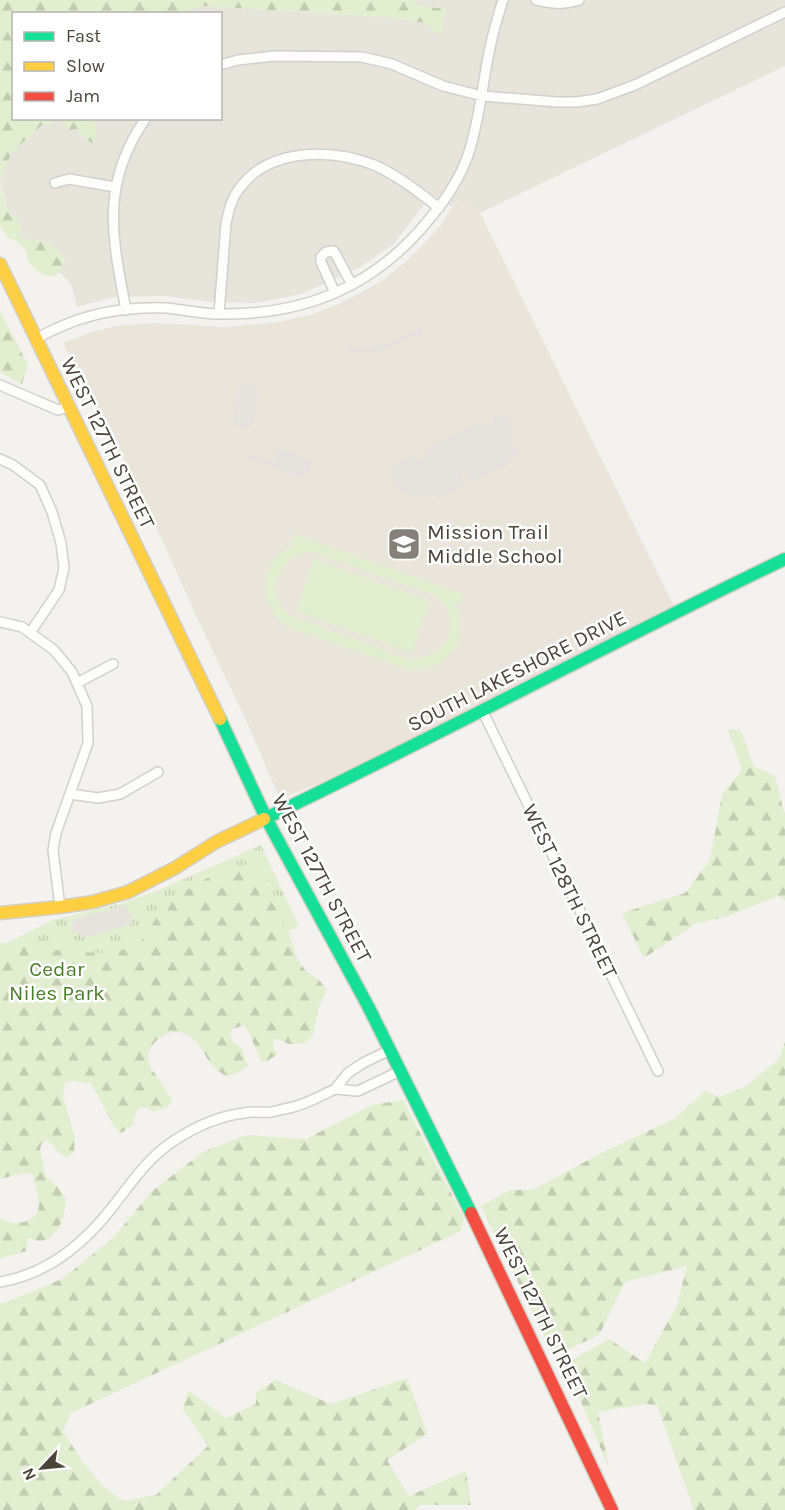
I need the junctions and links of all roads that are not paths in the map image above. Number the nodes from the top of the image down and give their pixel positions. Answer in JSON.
{"nodes":[{"id":1,"x":503,"y":0,"type":"edge"},
{"id":2,"x":536,"y":0,"type":"edge"},
{"id":3,"x":579,"y":0,"type":"edge"},
{"id":4,"x":785,"y":12,"type":"edge"},
{"id":5,"x":222,"y":64,"type":"edge"},
{"id":6,"x":482,"y":96,"type":"junction"},
{"id":7,"x":145,"y":120,"type":"edge"},
{"id":8,"x":55,"y":183,"type":"dead end"},
{"id":9,"x":115,"y":187,"type":"junction"},
{"id":10,"x":439,"y":208,"type":"junction"},
{"id":11,"x":0,"y":264,"type":"edge"},
{"id":12,"x":352,"y":285,"type":"junction"},
{"id":13,"x":335,"y":293,"type":"junction"},
{"id":14,"x":126,"y":309,"type":"junction"},
{"id":15,"x":219,"y":314,"type":"junction"},
{"id":16,"x":36,"y":339,"type":"junction"},
{"id":17,"x":0,"y":385,"type":"edge"},
{"id":18,"x":69,"y":407,"type":"junction"},
{"id":19,"x":0,"y":459,"type":"edge"},
{"id":20,"x":785,"y":560,"type":"edge"},
{"id":21,"x":0,"y":622,"type":"edge"},
{"id":22,"x":30,"y":633,"type":"junction"},
{"id":23,"x":112,"y":664,"type":"dead end"},
{"id":24,"x":77,"y":683,"type":"junction"},
{"id":25,"x":482,"y":710,"type":"junction"},
{"id":26,"x":158,"y":772,"type":"dead end"},
{"id":27,"x":70,"y":794,"type":"junction"},
{"id":28,"x":266,"y":818,"type":"junction"},
{"id":29,"x":60,"y":907,"type":"junction"},
{"id":30,"x":0,"y":913,"type":"edge"},
{"id":31,"x":390,"y":1050,"type":"junction"},
{"id":32,"x":400,"y":1071,"type":"junction"},
{"id":33,"x":658,"y":1071,"type":"dead end"},
{"id":34,"x":335,"y":1089,"type":"junction"},
{"id":35,"x":0,"y":1282,"type":"edge"},
{"id":36,"x":612,"y":1510,"type":"edge"}],
"edges":[{"from":1,"to":6,"type":"street"},
{"from":2,"to":3,"type":"street"},
{"from":4,"to":6,"type":"street"},
{"from":5,"to":6,"type":"street"},
{"from":6,"to":10,"type":"street"},
{"from":7,"to":9,"type":"street"},
{"from":8,"to":9,"type":"street"},
{"from":9,"to":14,"type":"street"},
{"from":10,"to":12,"type":"street"},
{"from":10,"to":15,"type":"street"},
{"from":11,"to":16,"type":"street","name":"WEST 127TH STREET"},
{"from":12,"to":13,"type":"street"},
{"from":12,"to":13,"type":"street"},
{"from":13,"to":15,"type":"street"},
{"from":14,"to":15,"type":"street"},
{"from":14,"to":16,"type":"street"},
{"from":16,"to":18,"type":"street","name":"WEST 127TH STREET"},
{"from":17,"to":18,"type":"street"},
{"from":18,"to":28,"type":"street","name":"WEST 127TH STREET"},
{"from":19,"to":22,"type":"street"},
{"from":20,"to":25,"type":"street","name":"SOUTH LAKESHORE DRIVE"},
{"from":21,"to":22,"type":"street"},
{"from":22,"to":24,"type":"street"},
{"from":23,"to":24,"type":"street"},
{"from":24,"to":27,"type":"street"},
{"from":25,"to":28,"type":"street","name":"SOUTH LAKESHORE DRIVE"},
{"from":25,"to":33,"type":"street","name":"WEST 128TH STREET"},
{"from":26,"to":27,"type":"street"},
{"from":27,"to":29,"type":"street"},
{"from":28,"to":29,"type":"street","name":"SOUTH LAKESHORE DRIVE"},
{"from":28,"to":31,"type":"street","name":"WEST 127TH STREET"},
{"from":29,"to":30,"type":"street","name":"SOUTH LAKESHORE DRIVE"},
{"from":31,"to":32,"type":"street","name":"WEST 127TH STREET"},
{"from":31,"to":34,"type":"street"},
{"from":32,"to":34,"type":"street"},
{"from":32,"to":36,"type":"street","name":"WEST 127TH STREET"},
{"from":34,"to":35,"type":"street"}]}
